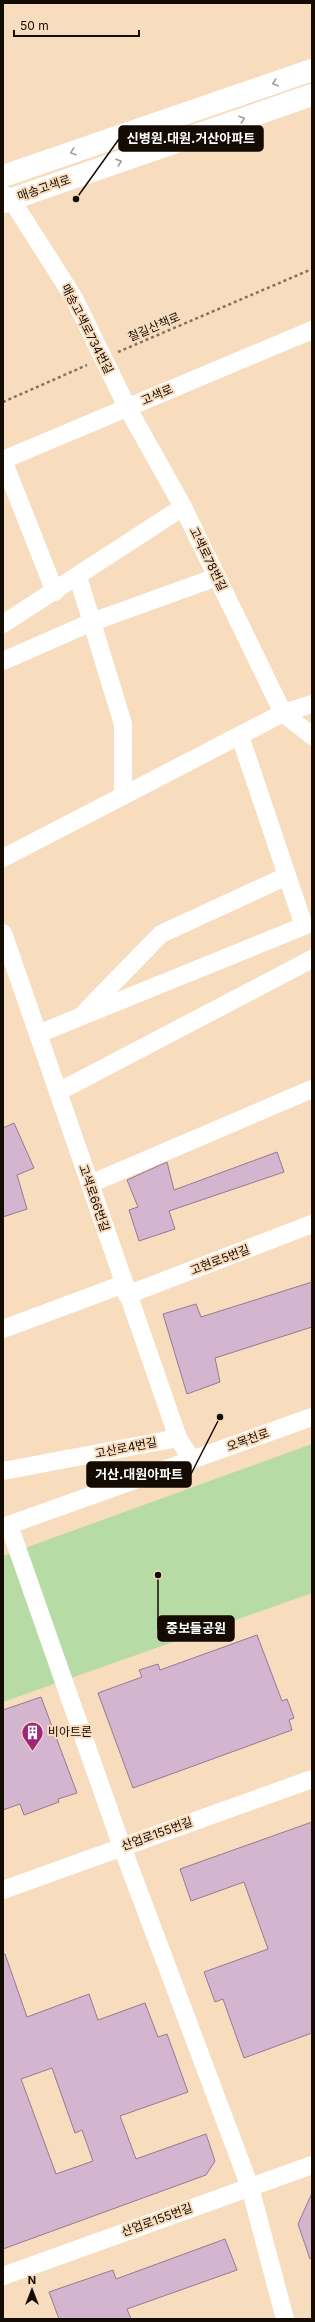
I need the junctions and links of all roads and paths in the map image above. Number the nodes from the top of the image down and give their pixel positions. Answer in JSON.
{"nodes":[{"id":1,"x":312,"y":70,"type":"edge"},
{"id":2,"x":312,"y":95,"type":"edge"},
{"id":3,"x":3,"y":176,"type":"edge"},
{"id":4,"x":6,"y":198,"type":"edge"},
{"id":5,"x":312,"y":269,"type":"edge"},
{"id":6,"x":312,"y":330,"type":"edge"},
{"id":7,"x":103,"y":359,"type":"junction"},
{"id":8,"x":3,"y":402,"type":"edge"},
{"id":9,"x":127,"y":407,"type":"junction"},
{"id":10,"x":3,"y":460,"type":"edge"},
{"id":11,"x":183,"y":507,"type":"junction"},
{"id":12,"x":78,"y":577,"type":"junction"},
{"id":13,"x":217,"y":577,"type":"junction"},
{"id":14,"x":55,"y":592,"type":"junction"},
{"id":15,"x":92,"y":622,"type":"junction"},
{"id":16,"x":3,"y":624,"type":"edge"},
{"id":17,"x":3,"y":661,"type":"edge"},
{"id":18,"x":312,"y":704,"type":"edge"},
{"id":19,"x":283,"y":713,"type":"junction"},
{"id":20,"x":240,"y":736,"type":"junction"},
{"id":21,"x":312,"y":736,"type":"edge"},
{"id":22,"x":123,"y":796,"type":"junction"},
{"id":23,"x":3,"y":858,"type":"edge"},
{"id":24,"x":287,"y":876,"type":"junction"},
{"id":25,"x":3,"y":933,"type":"edge"},
{"id":26,"x":312,"y":959,"type":"edge"},
{"id":27,"x":80,"y":1016,"type":"junction"},
{"id":28,"x":38,"y":1034,"type":"junction"},
{"id":29,"x":312,"y":1089,"type":"edge"},
{"id":30,"x":58,"y":1092,"type":"junction"},
{"id":31,"x":90,"y":1184,"type":"junction"},
{"id":32,"x":312,"y":1224,"type":"edge"},
{"id":33,"x":126,"y":1290,"type":"junction"},
{"id":34,"x":3,"y":1329,"type":"edge"},
{"id":35,"x":312,"y":1417,"type":"edge"},
{"id":36,"x":178,"y":1438,"type":"junction"},
{"id":37,"x":192,"y":1460,"type":"junction"},
{"id":38,"x":3,"y":1471,"type":"edge"},
{"id":39,"x":6,"y":1526,"type":"edge"},
{"id":40,"x":312,"y":1779,"type":"edge"},
{"id":41,"x":122,"y":1847,"type":"junction"},
{"id":42,"x":3,"y":1890,"type":"edge"},
{"id":43,"x":312,"y":2165,"type":"edge"},
{"id":44,"x":250,"y":2187,"type":"junction"},
{"id":45,"x":3,"y":2276,"type":"edge"},
{"id":46,"x":285,"y":2319,"type":"edge"}],
"edges":[{"from":1,"to":3,"type":"main road","name":"매송고색로","one_way":true},
{"from":4,"to":2,"type":"main road","name":"매송고색로","one_way":true},
{"from":4,"to":7,"type":"street","name":"매송고색로734번길"},
{"from":5,"to":7,"type":"path","name":"철길산책로"},
{"from":6,"to":9,"type":"street","name":"고색로"},
{"from":7,"to":8,"type":"path","name":"철길산책로"},
{"from":7,"to":9,"type":"street","name":"매송고색로734번길"},
{"from":9,"to":10,"type":"street","name":"고색로"},
{"from":9,"to":11,"type":"street","name":"고색로78번길"},
{"from":10,"to":14,"type":"street"},
{"from":11,"to":12,"type":"street"},
{"from":11,"to":13,"type":"street","name":"고색로78번길"},
{"from":12,"to":14,"type":"street"},
{"from":12,"to":15,"type":"street"},
{"from":13,"to":15,"type":"street"},
{"from":13,"to":19,"type":"street","name":"고색로78번길"},
{"from":14,"to":16,"type":"street"},
{"from":15,"to":17,"type":"street"},
{"from":15,"to":22,"type":"street"},
{"from":18,"to":19,"type":"street"},
{"from":19,"to":20,"type":"street"},
{"from":19,"to":21,"type":"street"},
{"from":20,"to":22,"type":"street"},
{"from":20,"to":24,"type":"street"},
{"from":22,"to":23,"type":"street"},
{"from":24,"to":27,"type":"street"},
{"from":24,"to":27,"type":"street"},
{"from":25,"to":28,"type":"street","name":"고색로66번길"},
{"from":26,"to":30,"type":"street"},
{"from":27,"to":28,"type":"street"},
{"from":28,"to":30,"type":"street","name":"고색로66번길"},
{"from":29,"to":31,"type":"street"},
{"from":30,"to":31,"type":"street","name":"고색로66번길"},
{"from":31,"to":33,"type":"street","name":"고색로66번길"},
{"from":32,"to":33,"type":"street","name":"고현로5번길"},
{"from":33,"to":34,"type":"street","name":"고현로5번길"},
{"from":33,"to":36,"type":"street","name":"고색로66번길"},
{"from":35,"to":37,"type":"street","name":"오목천로"},
{"from":36,"to":37,"type":"street","name":"고색로66번길"},
{"from":36,"to":38,"type":"street","name":"고산로4번길"},
{"from":37,"to":39,"type":"street","name":"오목천로"},
{"from":39,"to":41,"type":"street"},
{"from":40,"to":41,"type":"street","name":"산업로155번길"},
{"from":41,"to":42,"type":"street","name":"산업로155번길"},
{"from":41,"to":44,"type":"street"},
{"from":43,"to":44,"type":"street","name":"산업로155번길"},
{"from":44,"to":45,"type":"street","name":"산업로155번길"},
{"from":44,"to":46,"type":"street"}]}
